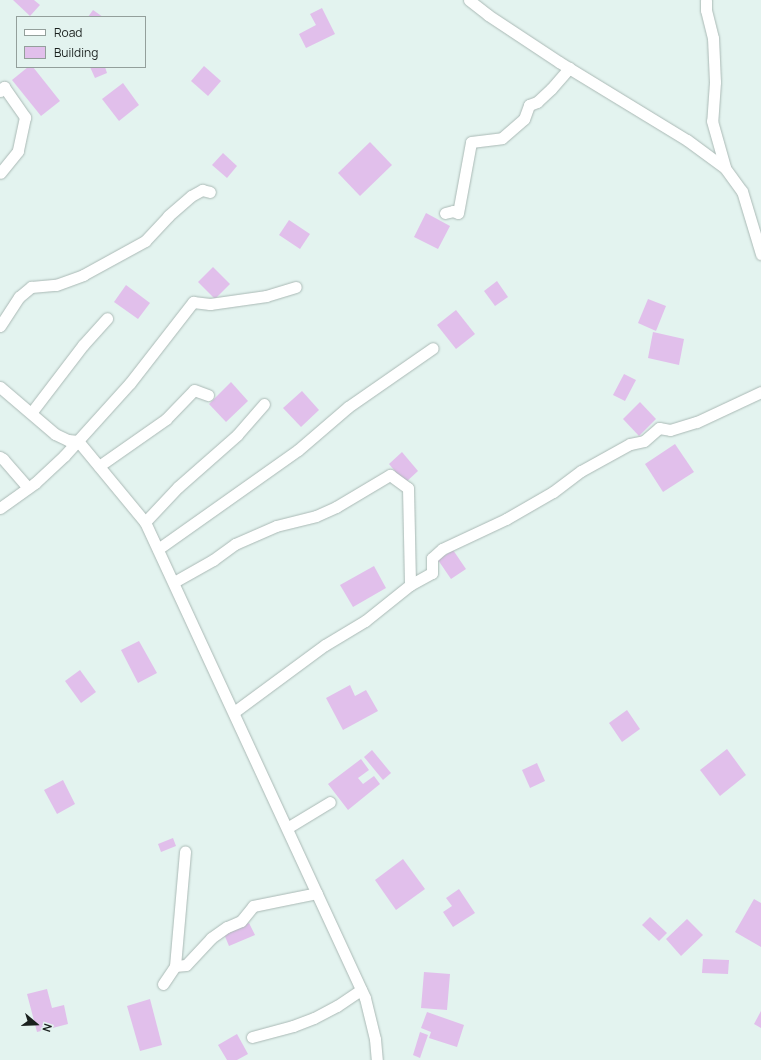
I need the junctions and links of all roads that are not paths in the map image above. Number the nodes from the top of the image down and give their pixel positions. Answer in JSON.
{"nodes":[{"id":1,"x":469,"y":0,"type":"edge"},
{"id":2,"x":706,"y":0,"type":"edge"},
{"id":3,"x":569,"y":68,"type":"junction"},
{"id":4,"x":0,"y":90,"type":"edge"},
{"id":5,"x":725,"y":168,"type":"junction"},
{"id":6,"x":0,"y":173,"type":"edge"},
{"id":7,"x":210,"y":192,"type":"dead end"},
{"id":8,"x":444,"y":213,"type":"dead end"},
{"id":9,"x":761,"y":254,"type":"edge"},
{"id":10,"x":296,"y":287,"type":"dead end"},
{"id":11,"x":108,"y":318,"type":"dead end"},
{"id":12,"x":0,"y":326,"type":"edge"},
{"id":13,"x":433,"y":348,"type":"dead end"},
{"id":14,"x":0,"y":387,"type":"edge"},
{"id":15,"x":761,"y":392,"type":"edge"},
{"id":16,"x":208,"y":395,"type":"dead end"},
{"id":17,"x":264,"y":404,"type":"dead end"},
{"id":18,"x":31,"y":413,"type":"junction"},
{"id":19,"x":78,"y":441,"type":"junction"},
{"id":20,"x":0,"y":457,"type":"edge"},
{"id":21,"x":99,"y":466,"type":"junction"},
{"id":22,"x":28,"y":488,"type":"junction"},
{"id":23,"x":0,"y":508,"type":"edge"},
{"id":24,"x":145,"y":522,"type":"junction"},
{"id":25,"x":158,"y":549,"type":"junction"},
{"id":26,"x":174,"y":582,"type":"junction"},
{"id":27,"x":410,"y":585,"type":"junction"},
{"id":28,"x":234,"y":712,"type":"junction"},
{"id":29,"x":330,"y":802,"type":"dead end"},
{"id":30,"x":287,"y":828,"type":"junction"},
{"id":31,"x":185,"y":851,"type":"dead end"},
{"id":32,"x":317,"y":893,"type":"junction"},
{"id":33,"x":175,"y":966,"type":"junction"},
{"id":34,"x":163,"y":984,"type":"dead end"},
{"id":35,"x":361,"y":990,"type":"junction"},
{"id":36,"x":252,"y":1037,"type":"dead end"},
{"id":37,"x":377,"y":1060,"type":"edge"}],
"edges":[{"from":1,"to":3,"type":"street"},
{"from":2,"to":5,"type":"street"},
{"from":3,"to":5,"type":"street"},
{"from":3,"to":8,"type":"street"},
{"from":4,"to":6,"type":"street"},
{"from":5,"to":9,"type":"street"},
{"from":7,"to":12,"type":"street"},
{"from":10,"to":19,"type":"street"},
{"from":11,"to":18,"type":"street"},
{"from":13,"to":25,"type":"street"},
{"from":14,"to":18,"type":"street"},
{"from":15,"to":27,"type":"street"},
{"from":16,"to":21,"type":"street"},
{"from":17,"to":24,"type":"street"},
{"from":18,"to":19,"type":"street"},
{"from":19,"to":21,"type":"street"},
{"from":19,"to":22,"type":"street"},
{"from":20,"to":22,"type":"street"},
{"from":21,"to":24,"type":"street"},
{"from":22,"to":23,"type":"street"},
{"from":24,"to":25,"type":"street"},
{"from":25,"to":26,"type":"street"},
{"from":26,"to":27,"type":"street"},
{"from":26,"to":28,"type":"street"},
{"from":27,"to":28,"type":"street"},
{"from":28,"to":30,"type":"street"},
{"from":29,"to":30,"type":"street"},
{"from":30,"to":32,"type":"street"},
{"from":31,"to":33,"type":"street"},
{"from":32,"to":33,"type":"street"},
{"from":32,"to":35,"type":"street"},
{"from":33,"to":34,"type":"street"},
{"from":35,"to":36,"type":"street"},
{"from":35,"to":37,"type":"street"}]}
